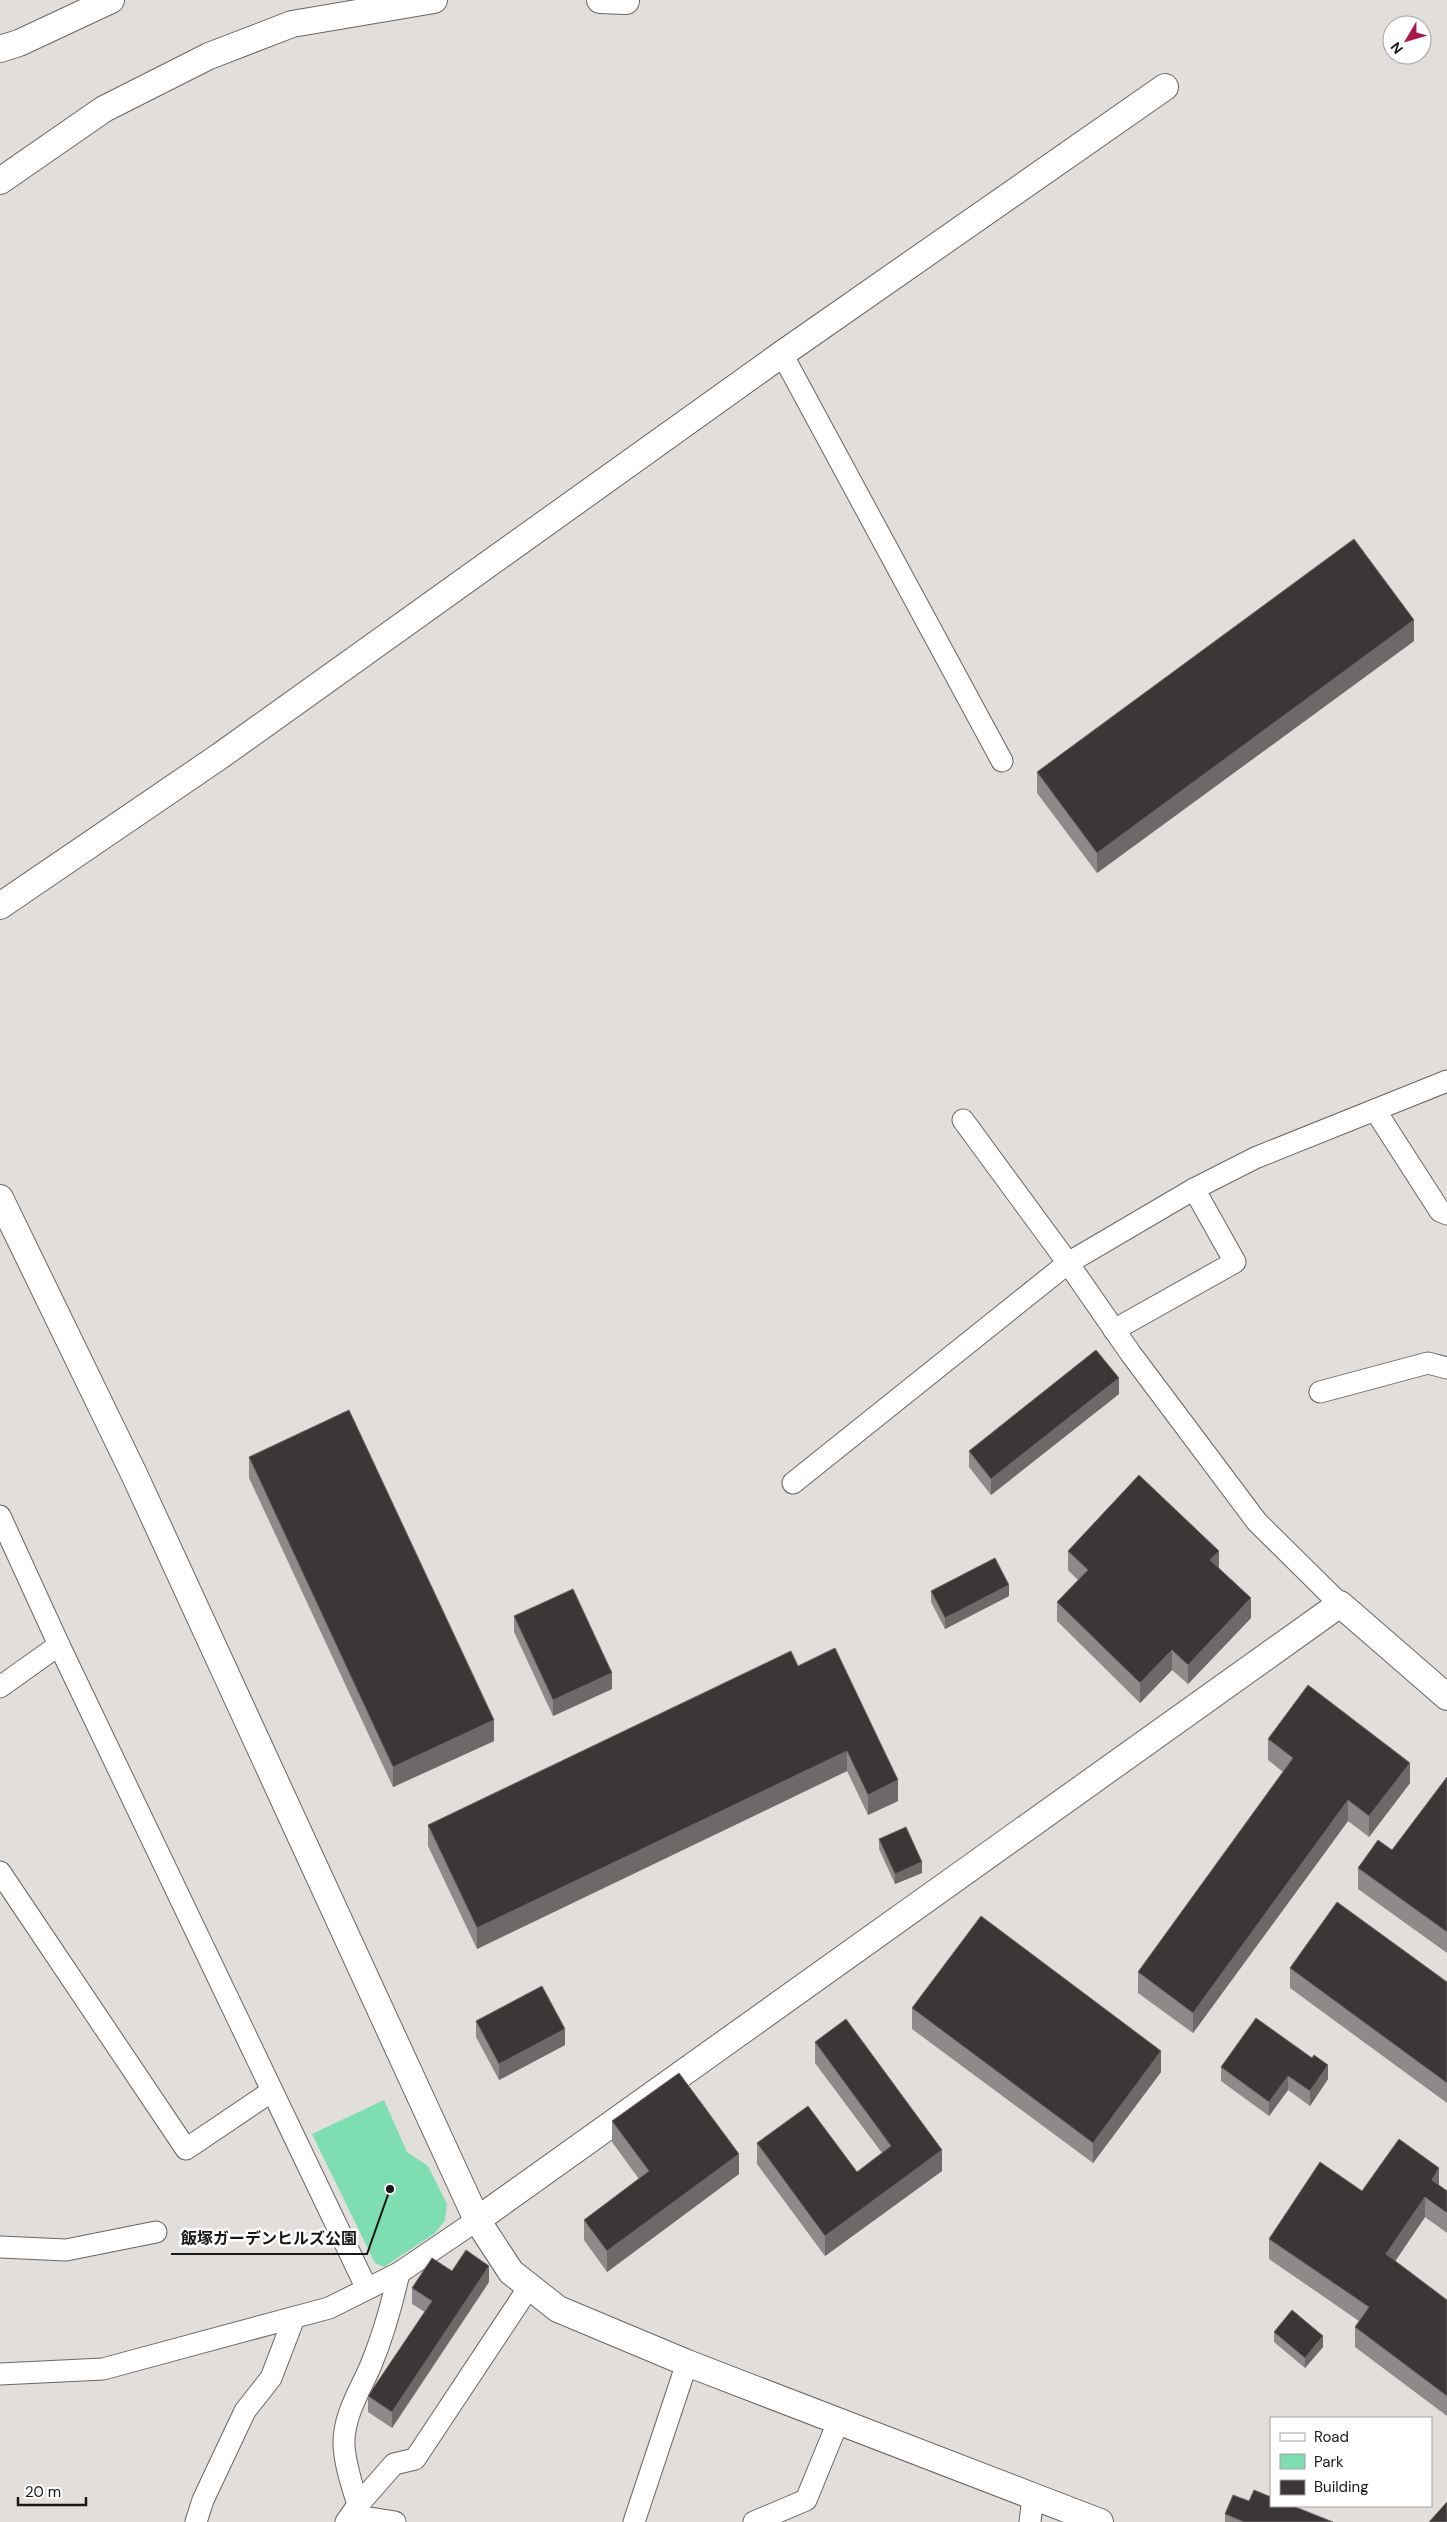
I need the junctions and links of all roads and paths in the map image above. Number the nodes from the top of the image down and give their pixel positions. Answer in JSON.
{"nodes":[{"id":1,"x":111,"y":0,"type":"edge"},
{"id":2,"x":434,"y":0,"type":"edge"},
{"id":3,"x":0,"y":49,"type":"edge"},
{"id":4,"x":1166,"y":87,"type":"dead end"},
{"id":5,"x":0,"y":181,"type":"edge"},
{"id":6,"x":782,"y":354,"type":"junction"},
{"id":7,"x":1002,"y":761,"type":"dead end"},
{"id":8,"x":0,"y":906,"type":"edge"},
{"id":9,"x":1447,"y":1081,"type":"edge"},
{"id":10,"x":1375,"y":1110,"type":"junction"},
{"id":11,"x":963,"y":1120,"type":"dead end"},
{"id":12,"x":1194,"y":1189,"type":"junction"},
{"id":13,"x":0,"y":1198,"type":"edge"},
{"id":14,"x":1447,"y":1214,"type":"edge"},
{"id":15,"x":1068,"y":1263,"type":"junction"},
{"id":16,"x":1114,"y":1330,"type":"junction"},
{"id":17,"x":1447,"y":1368,"type":"edge"},
{"id":18,"x":1320,"y":1392,"type":"dead end"},
{"id":19,"x":793,"y":1483,"type":"dead end"},
{"id":20,"x":0,"y":1516,"type":"edge"},
{"id":21,"x":1340,"y":1604,"type":"junction"},
{"id":22,"x":59,"y":1645,"type":"junction"},
{"id":23,"x":0,"y":1687,"type":"edge"},
{"id":24,"x":1447,"y":1697,"type":"edge"},
{"id":25,"x":0,"y":1872,"type":"edge"},
{"id":26,"x":272,"y":2091,"type":"junction"},
{"id":27,"x":477,"y":2220,"type":"junction"},
{"id":28,"x":156,"y":2232,"type":"dead end"},
{"id":29,"x":0,"y":2246,"type":"edge"},
{"id":30,"x":399,"y":2273,"type":"junction"},
{"id":31,"x":529,"y":2287,"type":"junction"},
{"id":32,"x":367,"y":2289,"type":"junction"},
{"id":33,"x":294,"y":2318,"type":"junction"},
{"id":34,"x":687,"y":2363,"type":"junction"},
{"id":35,"x":0,"y":2374,"type":"edge"},
{"id":36,"x":838,"y":2422,"type":"junction"},
{"id":37,"x":1033,"y":2496,"type":"junction"},
{"id":38,"x":351,"y":2514,"type":"edge"},
{"id":39,"x":196,"y":2522,"type":"edge"},
{"id":40,"x":395,"y":2522,"type":"edge"},
{"id":41,"x":634,"y":2522,"type":"edge"},
{"id":42,"x":754,"y":2522,"type":"edge"},
{"id":43,"x":1030,"y":2522,"type":"edge"},
{"id":44,"x":1100,"y":2522,"type":"edge"}],
"edges":[{"from":1,"to":3,"type":"street"},
{"from":2,"to":5,"type":"street"},
{"from":4,"to":6,"type":"street"},
{"from":6,"to":7,"type":"street"},
{"from":6,"to":8,"type":"street"},
{"from":9,"to":10,"type":"street"},
{"from":10,"to":12,"type":"street"},
{"from":10,"to":14,"type":"street"},
{"from":11,"to":15,"type":"street"},
{"from":12,"to":15,"type":"street"},
{"from":12,"to":16,"type":"street"},
{"from":13,"to":27,"type":"street"},
{"from":15,"to":16,"type":"street"},
{"from":15,"to":19,"type":"street"},
{"from":16,"to":21,"type":"street"},
{"from":17,"to":18,"type":"street"},
{"from":20,"to":22,"type":"street"},
{"from":21,"to":24,"type":"street"},
{"from":21,"to":27,"type":"street"},
{"from":22,"to":23,"type":"street"},
{"from":22,"to":26,"type":"street"},
{"from":25,"to":26,"type":"street"},
{"from":26,"to":32,"type":"street"},
{"from":27,"to":30,"type":"street"},
{"from":27,"to":31,"type":"street"},
{"from":28,"to":29,"type":"street"},
{"from":30,"to":32,"type":"street"},
{"from":30,"to":38,"type":"street"},
{"from":31,"to":34,"type":"street"},
{"from":31,"to":38,"type":"street"},
{"from":32,"to":33,"type":"street"},
{"from":33,"to":35,"type":"street"},
{"from":33,"to":39,"type":"street"},
{"from":34,"to":36,"type":"street"},
{"from":34,"to":41,"type":"street"},
{"from":36,"to":37,"type":"street"},
{"from":36,"to":42,"type":"street"},
{"from":37,"to":43,"type":"street"},
{"from":37,"to":44,"type":"street"},
{"from":38,"to":40,"type":"street"}]}
